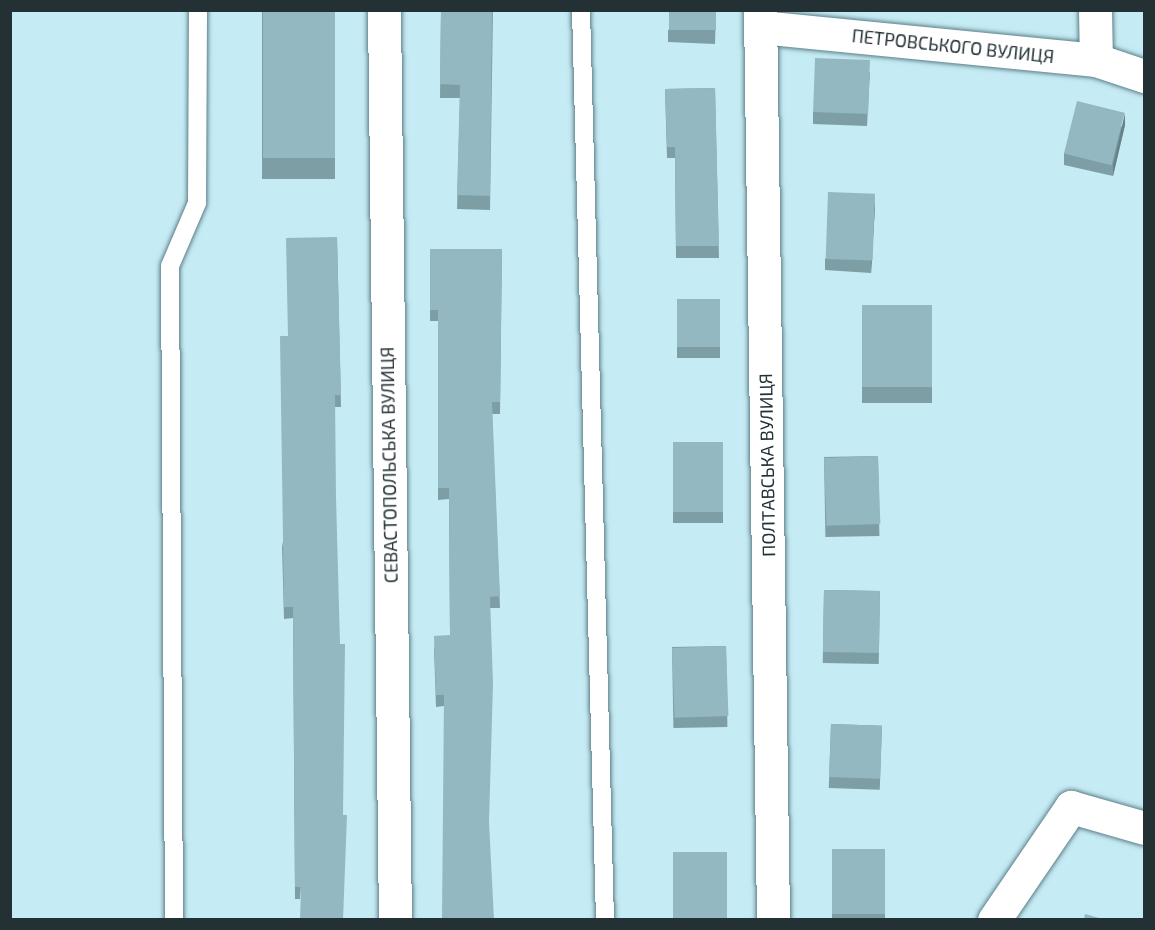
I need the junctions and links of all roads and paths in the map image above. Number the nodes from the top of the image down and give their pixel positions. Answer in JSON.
{"nodes":[{"id":1,"x":198,"y":10,"type":"edge"},
{"id":2,"x":384,"y":10,"type":"edge"},
{"id":3,"x":581,"y":10,"type":"edge"},
{"id":4,"x":1095,"y":10,"type":"edge"},
{"id":5,"x":760,"y":19,"type":"edge"},
{"id":6,"x":1096,"y":60,"type":"junction"},
{"id":7,"x":1144,"y":76,"type":"edge"},
{"id":8,"x":1144,"y":828,"type":"edge"},
{"id":9,"x":174,"y":920,"type":"edge"},
{"id":10,"x":395,"y":920,"type":"edge"},
{"id":11,"x":605,"y":920,"type":"edge"},
{"id":12,"x":773,"y":920,"type":"edge"},
{"id":13,"x":994,"y":920,"type":"edge"}],
"edges":[{"from":1,"to":9,"type":"lane"},
{"from":2,"to":10,"type":"street","name":"СЕВАСТОПОЛЬСЬКА ВУЛИЦЯ"},
{"from":3,"to":11,"type":"lane"},
{"from":4,"to":6,"type":"street"},
{"from":5,"to":6,"type":"street","name":"ПЕТРОВСЬКОГО ВУЛИЦЯ"},
{"from":5,"to":12,"type":"street","name":"ПОЛТАВСЬКА ВУЛИЦЯ"},
{"from":6,"to":7,"type":"street","name":"ПЕТРОВСЬКОГО ВУЛИЦЯ"},
{"from":8,"to":13,"type":"street"}]}
